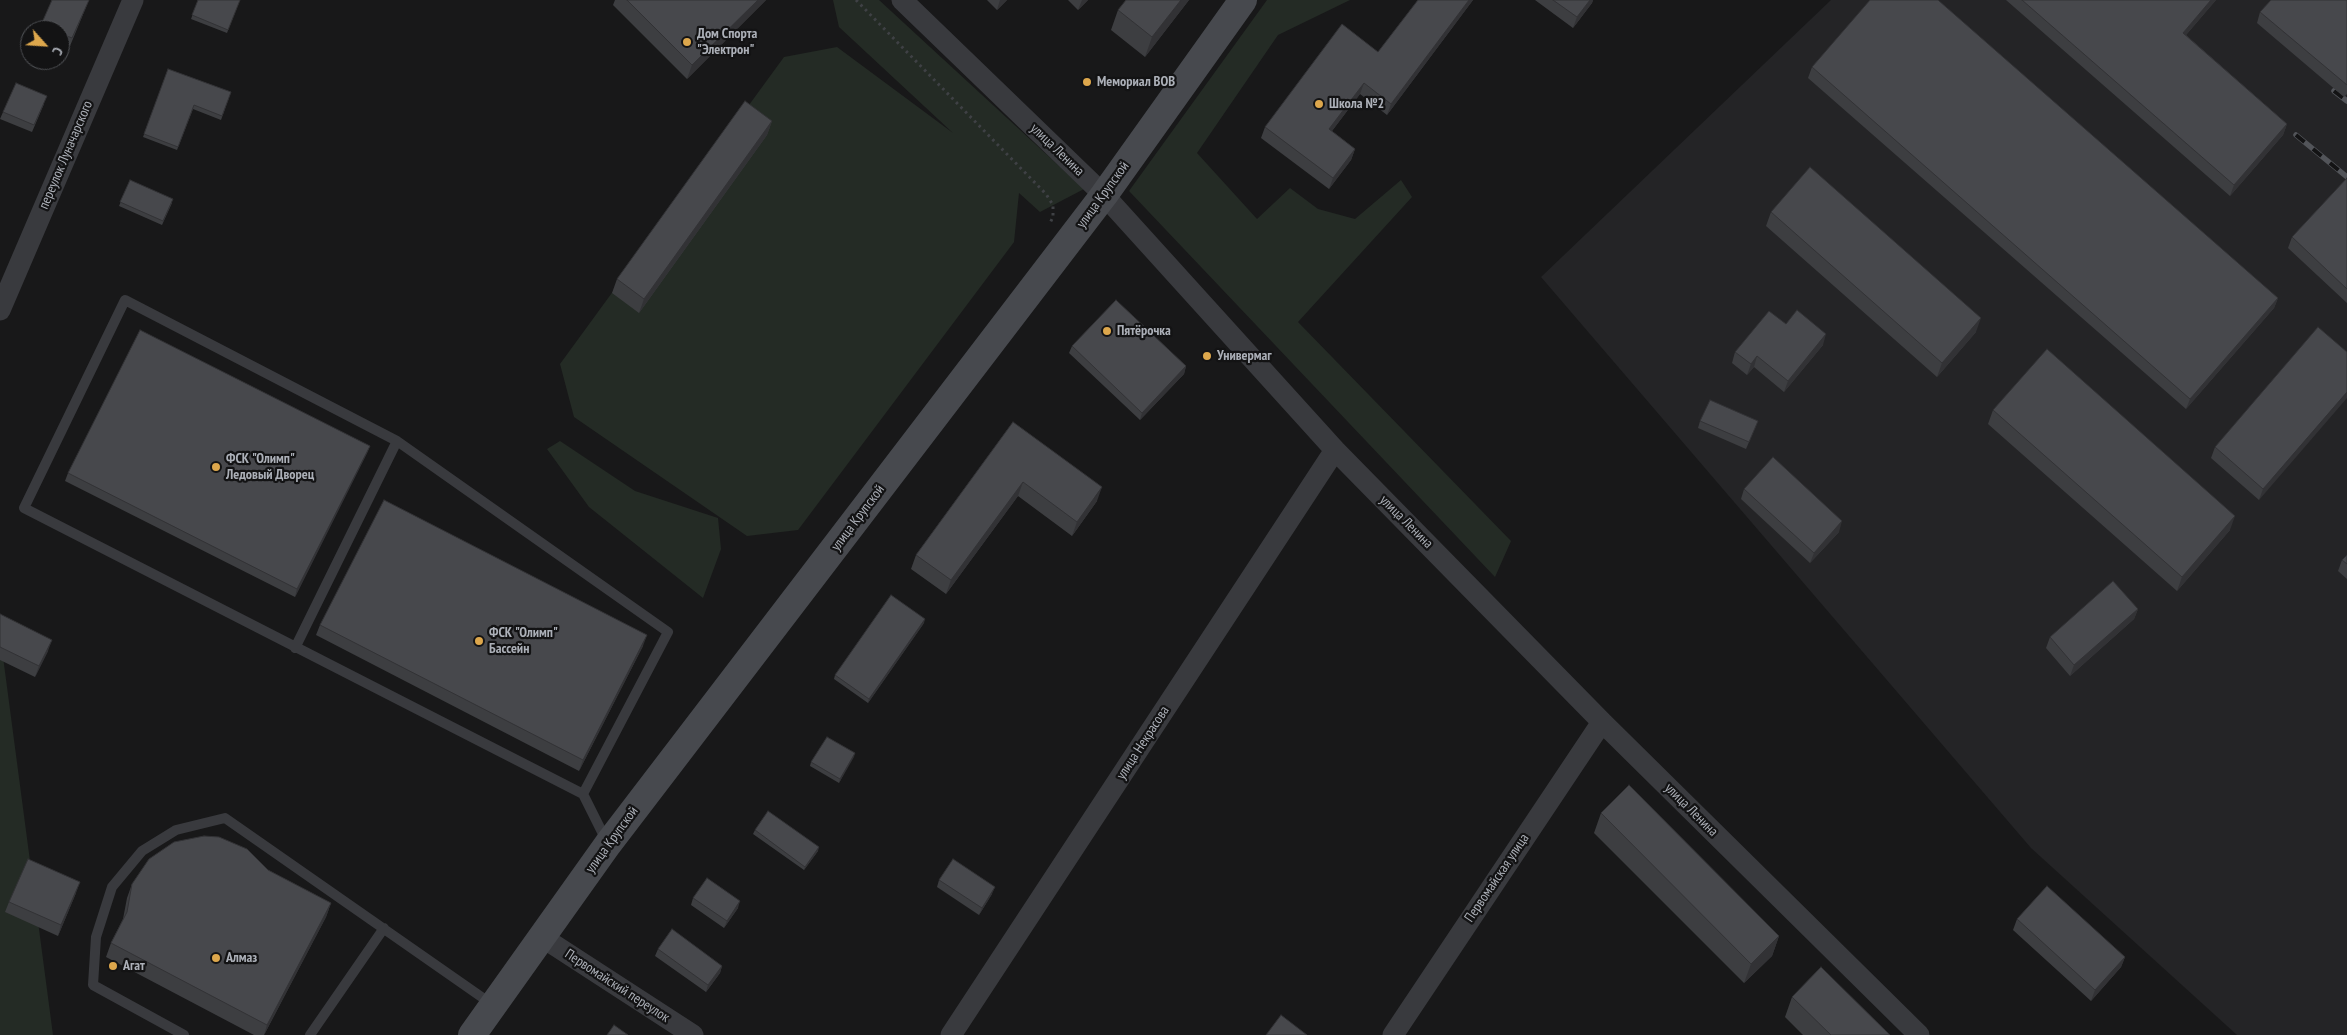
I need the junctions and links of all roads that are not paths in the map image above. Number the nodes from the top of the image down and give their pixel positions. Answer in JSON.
{"nodes":[{"id":1,"x":133,"y":0,"type":"edge"},
{"id":2,"x":902,"y":0,"type":"edge"},
{"id":3,"x":1243,"y":0,"type":"edge"},
{"id":4,"x":1104,"y":195,"type":"junction"},
{"id":5,"x":0,"y":310,"type":"edge"},
{"id":6,"x":397,"y":441,"type":"junction"},
{"id":7,"x":1335,"y":450,"type":"junction"},
{"id":8,"x":294,"y":648,"type":"junction"},
{"id":9,"x":1602,"y":722,"type":"junction"},
{"id":10,"x":583,"y":794,"type":"junction"},
{"id":11,"x":608,"y":844,"type":"junction"},
{"id":12,"x":384,"y":928,"type":"junction"},
{"id":13,"x":542,"y":937,"type":"junction"},
{"id":14,"x":494,"y":1006,"type":"junction"},
{"id":15,"x":184,"y":1035,"type":"edge"},
{"id":16,"x":310,"y":1035,"type":"edge"},
{"id":17,"x":472,"y":1035,"type":"edge"},
{"id":18,"x":692,"y":1035,"type":"edge"},
{"id":19,"x":951,"y":1035,"type":"edge"},
{"id":20,"x":1393,"y":1035,"type":"edge"},
{"id":21,"x":1919,"y":1035,"type":"edge"}],
"edges":[{"from":1,"to":5,"type":"street","name":"переулок Луначарского"},
{"from":2,"to":4,"type":"street","name":"улица Ленина"},
{"from":3,"to":4,"type":"street","name":"улица Крупской"},
{"from":4,"to":7,"type":"street","name":"улица Ленина"},
{"from":4,"to":11,"type":"street","name":"улица Крупской"},
{"from":6,"to":8,"type":"lane"},
{"from":6,"to":8,"type":"lane"},
{"from":6,"to":10,"type":"lane"},
{"from":7,"to":9,"type":"street","name":"улица Ленина"},
{"from":7,"to":19,"type":"street","name":"улица Некрасова"},
{"from":8,"to":10,"type":"lane"},
{"from":9,"to":20,"type":"street","name":"Первомайская улица"},
{"from":9,"to":21,"type":"street","name":"улица Ленина"},
{"from":10,"to":11,"type":"lane"},
{"from":11,"to":13,"type":"street","name":"улица Крупской"},
{"from":12,"to":14,"type":"lane"},
{"from":12,"to":15,"type":"lane"},
{"from":12,"to":16,"type":"lane"},
{"from":13,"to":14,"type":"street","name":"улица Крупской"},
{"from":13,"to":18,"type":"street","name":"Первомайский переулок"},
{"from":14,"to":17,"type":"street","name":"улица Крупской"}]}
